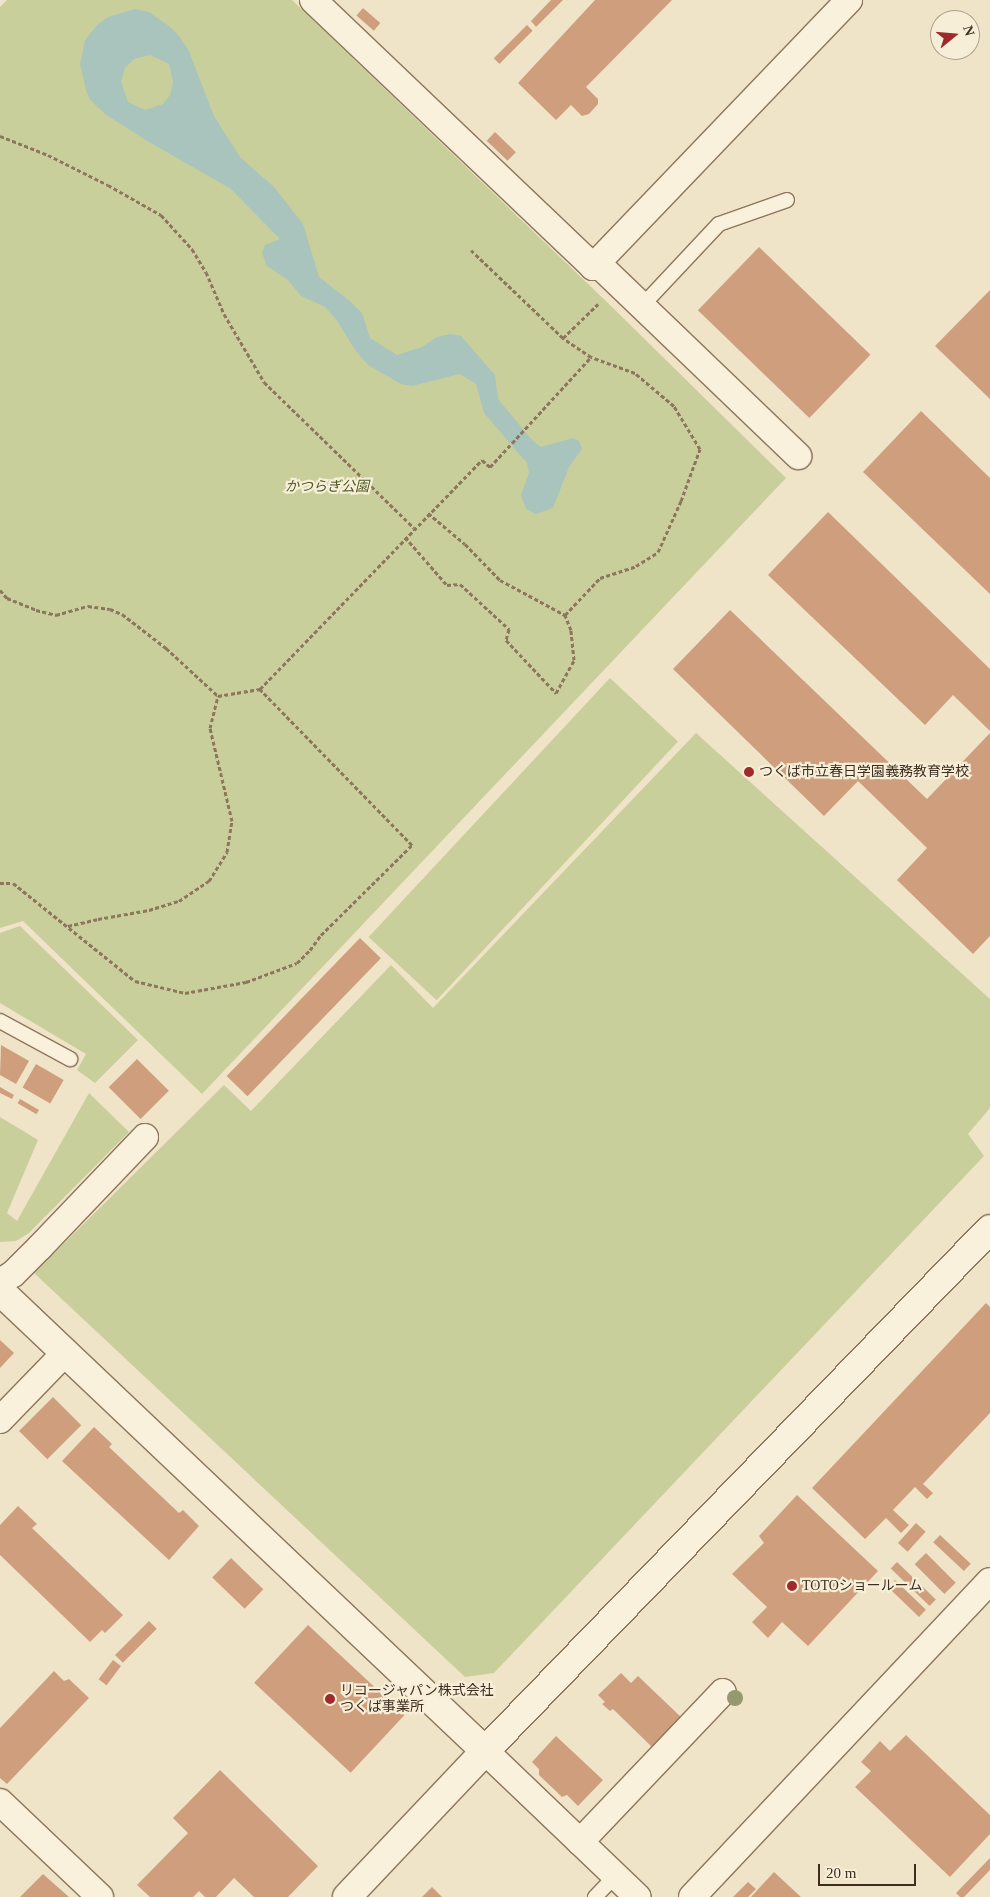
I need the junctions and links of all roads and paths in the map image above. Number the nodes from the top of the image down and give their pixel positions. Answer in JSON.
{"nodes":[{"id":1,"x":313,"y":0,"type":"edge"},
{"id":2,"x":849,"y":0,"type":"edge"},
{"id":3,"x":0,"y":136,"type":"edge"},
{"id":4,"x":787,"y":200,"type":"dead end"},
{"id":5,"x":471,"y":250,"type":"dead end"},
{"id":6,"x":606,"y":272,"type":"junction"},
{"id":7,"x":641,"y":307,"type":"junction"},
{"id":8,"x":563,"y":338,"type":"junction"},
{"id":9,"x":591,"y":358,"type":"junction"},
{"id":10,"x":798,"y":456,"type":"dead end"},
{"id":11,"x":428,"y":513,"type":"junction"},
{"id":12,"x":414,"y":528,"type":"junction"},
{"id":13,"x":404,"y":538,"type":"junction"},
{"id":14,"x":0,"y":590,"type":"edge"},
{"id":15,"x":565,"y":615,"type":"junction"},
{"id":16,"x":260,"y":689,"type":"junction"},
{"id":17,"x":218,"y":696,"type":"junction"},
{"id":18,"x":0,"y":883,"type":"edge"},
{"id":19,"x":68,"y":926,"type":"junction"},
{"id":20,"x":0,"y":1021,"type":"edge"},
{"id":21,"x":70,"y":1059,"type":"dead end"},
{"id":22,"x":145,"y":1137,"type":"dead end"},
{"id":23,"x":990,"y":1229,"type":"edge"},
{"id":24,"x":0,"y":1282,"type":"edge"},
{"id":25,"x":0,"y":1291,"type":"edge"},
{"id":26,"x":65,"y":1353,"type":"junction"},
{"id":27,"x":0,"y":1420,"type":"edge"},
{"id":28,"x":990,"y":1581,"type":"edge"},
{"id":29,"x":723,"y":1692,"type":"dead end"},
{"id":30,"x":485,"y":1751,"type":"junction"},
{"id":31,"x":0,"y":1802,"type":"edge"},
{"id":32,"x":580,"y":1842,"type":"junction"},
{"id":33,"x":616,"y":1875,"type":"junction"},
{"id":34,"x":100,"y":1897,"type":"edge"},
{"id":35,"x":347,"y":1897,"type":"edge"},
{"id":36,"x":595,"y":1897,"type":"edge"},
{"id":37,"x":638,"y":1897,"type":"edge"},
{"id":38,"x":692,"y":1897,"type":"edge"}],
"edges":[{"from":1,"to":6,"type":"street"},
{"from":2,"to":6,"type":"street"},
{"from":3,"to":12,"type":"path"},
{"from":4,"to":7,"type":"lane"},
{"from":5,"to":8,"type":"path"},
{"from":6,"to":7,"type":"street"},
{"from":6,"to":8,"type":"path"},
{"from":7,"to":10,"type":"street"},
{"from":8,"to":9,"type":"path"},
{"from":9,"to":11,"type":"path"},
{"from":9,"to":15,"type":"path"},
{"from":11,"to":12,"type":"path"},
{"from":11,"to":15,"type":"path"},
{"from":12,"to":13,"type":"path"},
{"from":13,"to":15,"type":"path"},
{"from":13,"to":16,"type":"path"},
{"from":14,"to":17,"type":"path"},
{"from":16,"to":17,"type":"path"},
{"from":16,"to":19,"type":"path"},
{"from":17,"to":19,"type":"path"},
{"from":18,"to":19,"type":"path"},
{"from":20,"to":21,"type":"lane"},
{"from":22,"to":24,"type":"street"},
{"from":23,"to":30,"type":"street"},
{"from":25,"to":26,"type":"street"},
{"from":26,"to":27,"type":"street"},
{"from":26,"to":30,"type":"street"},
{"from":28,"to":38,"type":"street"},
{"from":29,"to":32,"type":"street"},
{"from":30,"to":32,"type":"street"},
{"from":30,"to":35,"type":"street"},
{"from":31,"to":34,"type":"street"},
{"from":32,"to":33,"type":"street"},
{"from":33,"to":36,"type":"lane"},
{"from":33,"to":37,"type":"street"}]}
